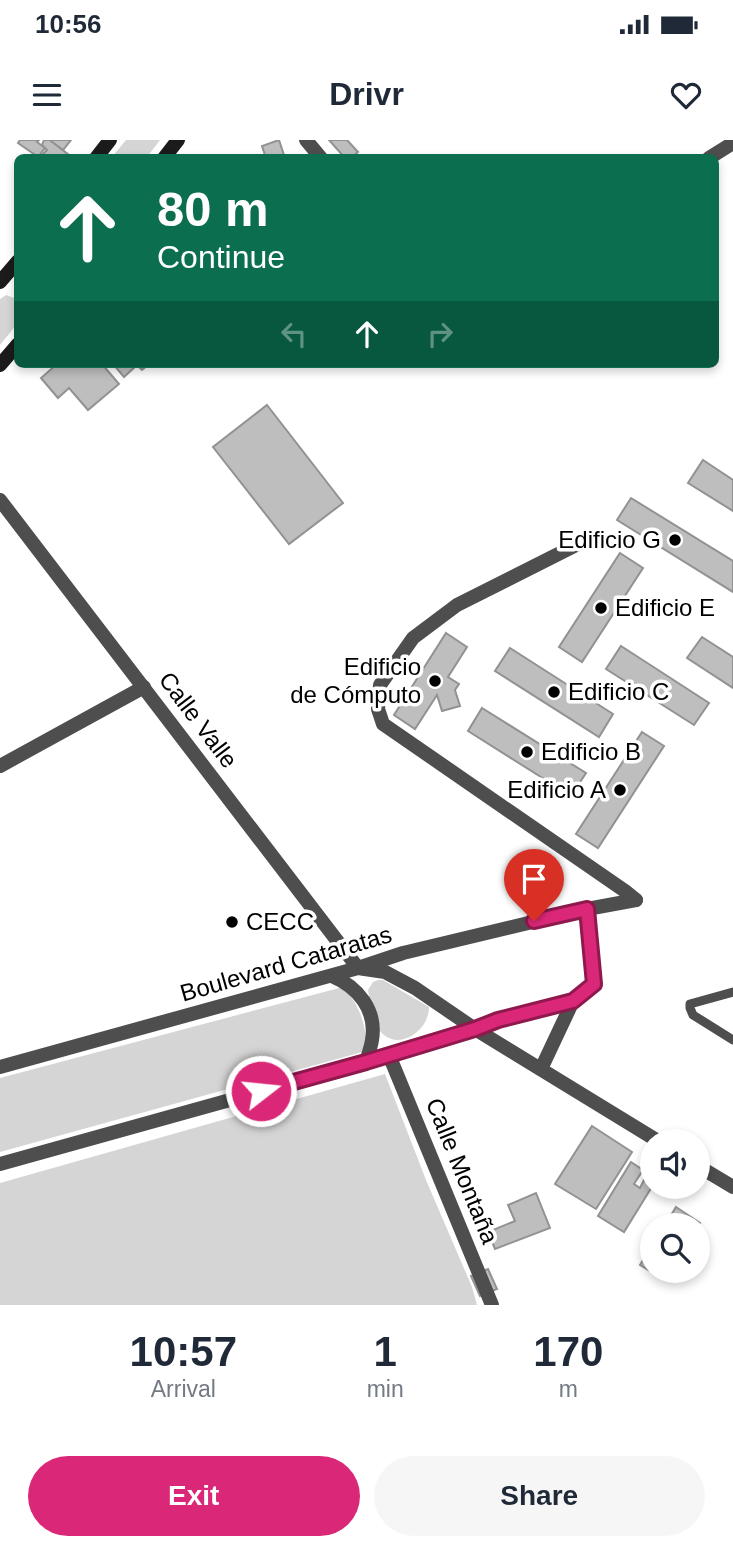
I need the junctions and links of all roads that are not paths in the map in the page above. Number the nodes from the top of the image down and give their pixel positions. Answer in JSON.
{"nodes":[{"id":1,"x":110,"y":140,"type":"edge"},
{"id":2,"x":178,"y":140,"type":"edge"},
{"id":3,"x":306,"y":140,"type":"edge"},
{"id":4,"x":733,"y":143,"type":"edge"},
{"id":5,"x":99,"y":154,"type":"edge"},
{"id":6,"x":167,"y":154,"type":"edge"},
{"id":7,"x":318,"y":154,"type":"edge"},
{"id":8,"x":715,"y":154,"type":"edge"},
{"id":9,"x":14,"y":269,"type":"edge"},
{"id":10,"x":0,"y":282,"type":"edge"},
{"id":11,"x":14,"y":349,"type":"edge"},
{"id":12,"x":0,"y":365,"type":"edge"},
{"id":13,"x":0,"y":500,"type":"edge"},
{"id":14,"x":594,"y":536,"type":"dead end"},
{"id":15,"x":144,"y":687,"type":"junction"},
{"id":16,"x":0,"y":766,"type":"edge"},
{"id":17,"x":587,"y":909,"type":"junction"},
{"id":18,"x":358,"y":968,"type":"junction"},
{"id":19,"x":332,"y":976,"type":"junction"},
{"id":20,"x":733,"y":992,"type":"edge"},
{"id":21,"x":573,"y":1001,"type":"junction"},
{"id":22,"x":475,"y":1029,"type":"junction"},
{"id":23,"x":733,"y":1040,"type":"edge"},
{"id":24,"x":389,"y":1055,"type":"junction"},
{"id":25,"x":366,"y":1062,"type":"junction"},
{"id":26,"x":0,"y":1067,"type":"edge"},
{"id":27,"x":541,"y":1069,"type":"junction"},
{"id":28,"x":640,"y":1130,"type":"edge"},
{"id":29,"x":0,"y":1164,"type":"edge"},
{"id":30,"x":710,"y":1171,"type":"edge"},
{"id":31,"x":731,"y":1181,"type":"edge"},
{"id":32,"x":492,"y":1305,"type":"edge"}],
"edges":[{"from":1,"to":5,"type":"main road"},
{"from":2,"to":6,"type":"main road"},
{"from":3,"to":7,"type":"street"},
{"from":4,"to":8,"type":"street"},
{"from":9,"to":10,"type":"main road"},
{"from":11,"to":12,"type":"main road"},
{"from":13,"to":15,"type":"street","name":"Calle Valle"},
{"from":14,"to":17,"type":"street","name":"Boulevard Cataratas"},
{"from":15,"to":16,"type":"street"},
{"from":15,"to":18,"type":"street","name":"Calle Valle"},
{"from":17,"to":18,"type":"street","name":"Boulevard Cataratas"},
{"from":17,"to":21,"type":"street"},
{"from":18,"to":19,"type":"street","name":"Boulevard Cataratas"},
{"from":18,"to":22,"type":"street"},
{"from":19,"to":25,"type":"street"},
{"from":19,"to":26,"type":"street","name":"Boulevard Cataratas"},
{"from":20,"to":23,"type":"lane"},
{"from":21,"to":22,"type":"street"},
{"from":21,"to":27,"type":"street"},
{"from":22,"to":24,"type":"street"},
{"from":22,"to":27,"type":"street"},
{"from":24,"to":25,"type":"street"},
{"from":24,"to":32,"type":"street","name":"Calle Montaña"},
{"from":25,"to":29,"type":"street"},
{"from":27,"to":28,"type":"street"},
{"from":30,"to":31,"type":"street"}]}
